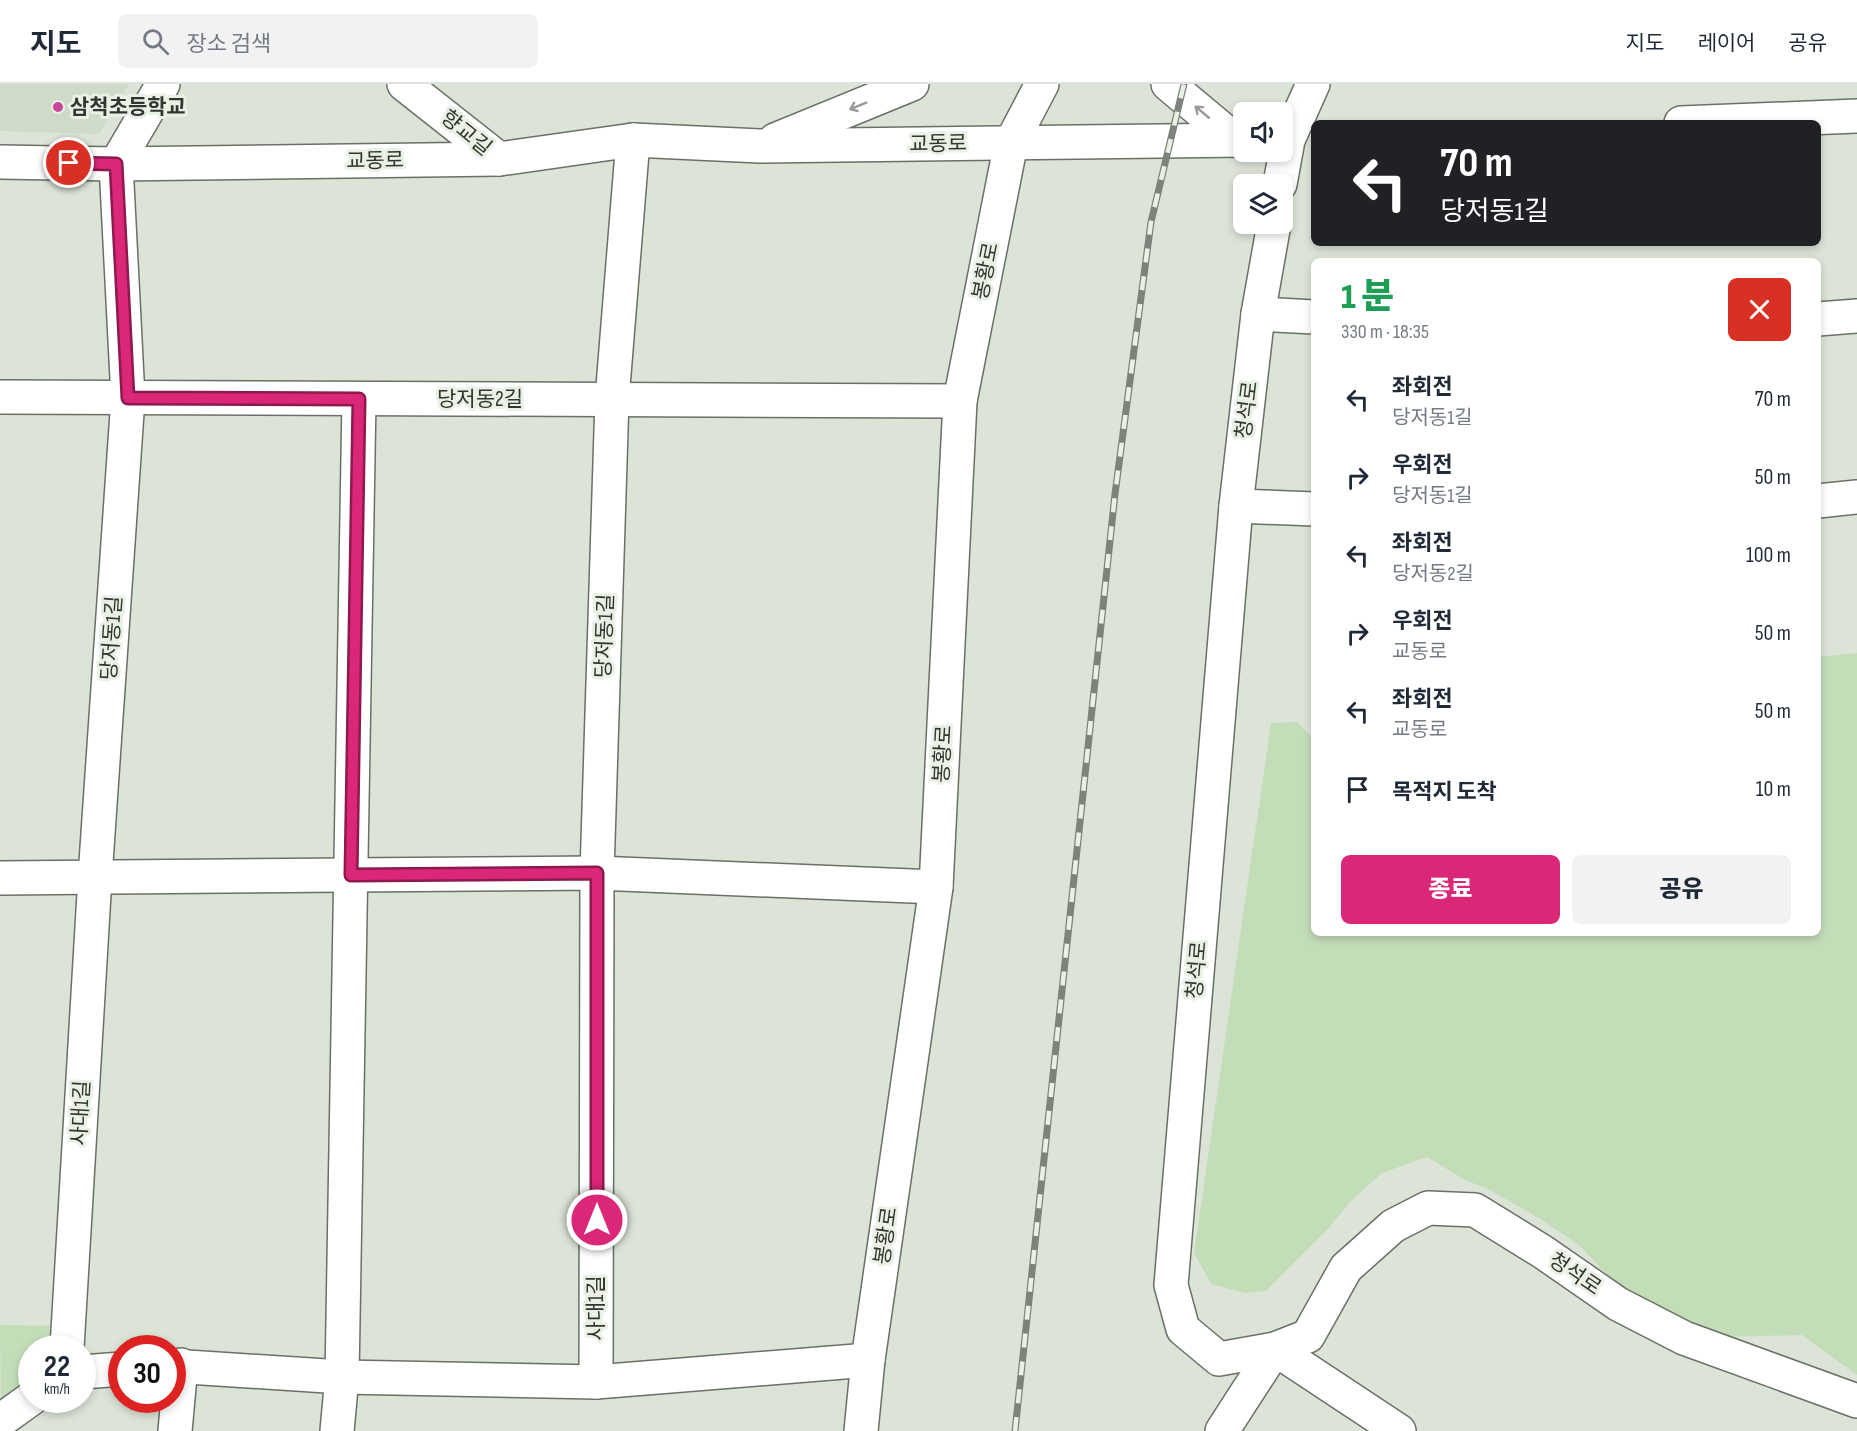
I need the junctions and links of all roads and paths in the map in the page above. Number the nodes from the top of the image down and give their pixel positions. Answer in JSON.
{"nodes":[{"id":1,"x":163,"y":84,"type":"edge"},
{"id":2,"x":404,"y":84,"type":"edge"},
{"id":3,"x":912,"y":84,"type":"edge"},
{"id":4,"x":1042,"y":84,"type":"edge"},
{"id":5,"x":1168,"y":84,"type":"edge"},
{"id":6,"x":1313,"y":84,"type":"edge"},
{"id":7,"x":1857,"y":116,"type":"edge"},
{"id":8,"x":1756,"y":120,"type":"edge"},
{"id":9,"x":1233,"y":135,"type":"edge"},
{"id":10,"x":1295,"y":139,"type":"edge"},
{"id":11,"x":633,"y":140,"type":"junction"},
{"id":12,"x":1233,"y":140,"type":"edge"},
{"id":13,"x":1011,"y":143,"type":"junction"},
{"id":14,"x":760,"y":146,"type":"junction"},
{"id":15,"x":499,"y":159,"type":"junction"},
{"id":16,"x":0,"y":162,"type":"edge"},
{"id":17,"x":116,"y":164,"type":"junction"},
{"id":18,"x":1283,"y":174,"type":"edge"},
{"id":19,"x":1272,"y":234,"type":"edge"},
{"id":20,"x":1258,"y":314,"type":"junction"},
{"id":21,"x":1857,"y":316,"type":"edge"},
{"id":22,"x":1311,"y":317,"type":"edge"},
{"id":23,"x":1821,"y":319,"type":"edge"},
{"id":24,"x":0,"y":397,"type":"edge"},
{"id":25,"x":128,"y":398,"type":"junction"},
{"id":26,"x":359,"y":399,"type":"junction"},
{"id":27,"x":612,"y":399,"type":"junction"},
{"id":28,"x":960,"y":401,"type":"junction"},
{"id":29,"x":1857,"y":497,"type":"edge"},
{"id":30,"x":1821,"y":501,"type":"edge"},
{"id":31,"x":1236,"y":506,"type":"junction"},
{"id":32,"x":1311,"y":509,"type":"edge"},
{"id":33,"x":597,"y":873,"type":"junction"},
{"id":34,"x":351,"y":875,"type":"junction"},
{"id":35,"x":0,"y":878,"type":"edge"},
{"id":36,"x":95,"y":878,"type":"junction"},
{"id":37,"x":936,"y":887,"type":"junction"},
{"id":38,"x":68,"y":1335,"type":"edge"},
{"id":39,"x":1275,"y":1350,"type":"junction"},
{"id":40,"x":868,"y":1359,"type":"junction"},
{"id":41,"x":186,"y":1366,"type":"edge"},
{"id":42,"x":342,"y":1377,"type":"junction"},
{"id":43,"x":596,"y":1382,"type":"junction"},
{"id":44,"x":1857,"y":1401,"type":"edge"},
{"id":45,"x":18,"y":1408,"type":"edge"},
{"id":46,"x":176,"y":1413,"type":"edge"},
{"id":47,"x":0,"y":1421,"type":"edge"},
{"id":48,"x":175,"y":1431,"type":"edge"},
{"id":49,"x":337,"y":1431,"type":"edge"},
{"id":50,"x":861,"y":1431,"type":"edge"},
{"id":51,"x":1222,"y":1431,"type":"edge"},
{"id":52,"x":1399,"y":1431,"type":"edge"}],
"edges":[{"from":1,"to":17,"type":"street"},
{"from":2,"to":15,"type":"street","name":"향교길"},
{"from":3,"to":14,"type":"street","one_way":true},
{"from":4,"to":13,"type":"street","name":"봉황로"},
{"from":9,"to":5,"type":"street","one_way":true},
{"from":6,"to":10,"type":"street"},
{"from":7,"to":8,"type":"street"},
{"from":10,"to":18,"type":"street"},
{"from":11,"to":14,"type":"street","name":"교동로"},
{"from":11,"to":15,"type":"street","name":"교동로"},
{"from":11,"to":27,"type":"street"},
{"from":12,"to":13,"type":"street","name":"교동로"},
{"from":13,"to":14,"type":"street","name":"교동로"},
{"from":13,"to":28,"type":"street","name":"봉황로"},
{"from":15,"to":17,"type":"street","name":"교동로"},
{"from":16,"to":17,"type":"street","name":"교동로"},
{"from":17,"to":25,"type":"street"},
{"from":19,"to":20,"type":"street","name":"청석로"},
{"from":20,"to":22,"type":"street"},
{"from":20,"to":31,"type":"street","name":"청석로"},
{"from":21,"to":23,"type":"street"},
{"from":24,"to":25,"type":"street","name":"당저동2길"},
{"from":25,"to":26,"type":"street","name":"당저동2길"},
{"from":25,"to":36,"type":"street","name":"당저동1길"},
{"from":26,"to":27,"type":"street","name":"당저동2길"},
{"from":26,"to":34,"type":"street"},
{"from":27,"to":28,"type":"street","name":"당저동2길"},
{"from":27,"to":33,"type":"street","name":"당저동1길"},
{"from":28,"to":37,"type":"street","name":"봉황로"},
{"from":29,"to":30,"type":"street"},
{"from":31,"to":32,"type":"street"},
{"from":31,"to":39,"type":"street","name":"청석로"},
{"from":33,"to":34,"type":"street"},
{"from":33,"to":37,"type":"street"},
{"from":33,"to":43,"type":"street","name":"사대1길"},
{"from":34,"to":36,"type":"street"},
{"from":34,"to":42,"type":"street"},
{"from":35,"to":36,"type":"street"},
{"from":36,"to":38,"type":"street","name":"사대1길"},
{"from":37,"to":40,"type":"street","name":"봉황로"},
{"from":39,"to":44,"type":"street","name":"청석로"},
{"from":39,"to":51,"type":"street"},
{"from":39,"to":52,"type":"street"},
{"from":40,"to":43,"type":"street"},
{"from":40,"to":50,"type":"street","name":"봉황로"},
{"from":41,"to":42,"type":"street"},
{"from":42,"to":43,"type":"street"},
{"from":42,"to":49,"type":"street"},
{"from":45,"to":47,"type":"street"},
{"from":46,"to":48,"type":"street"}]}
